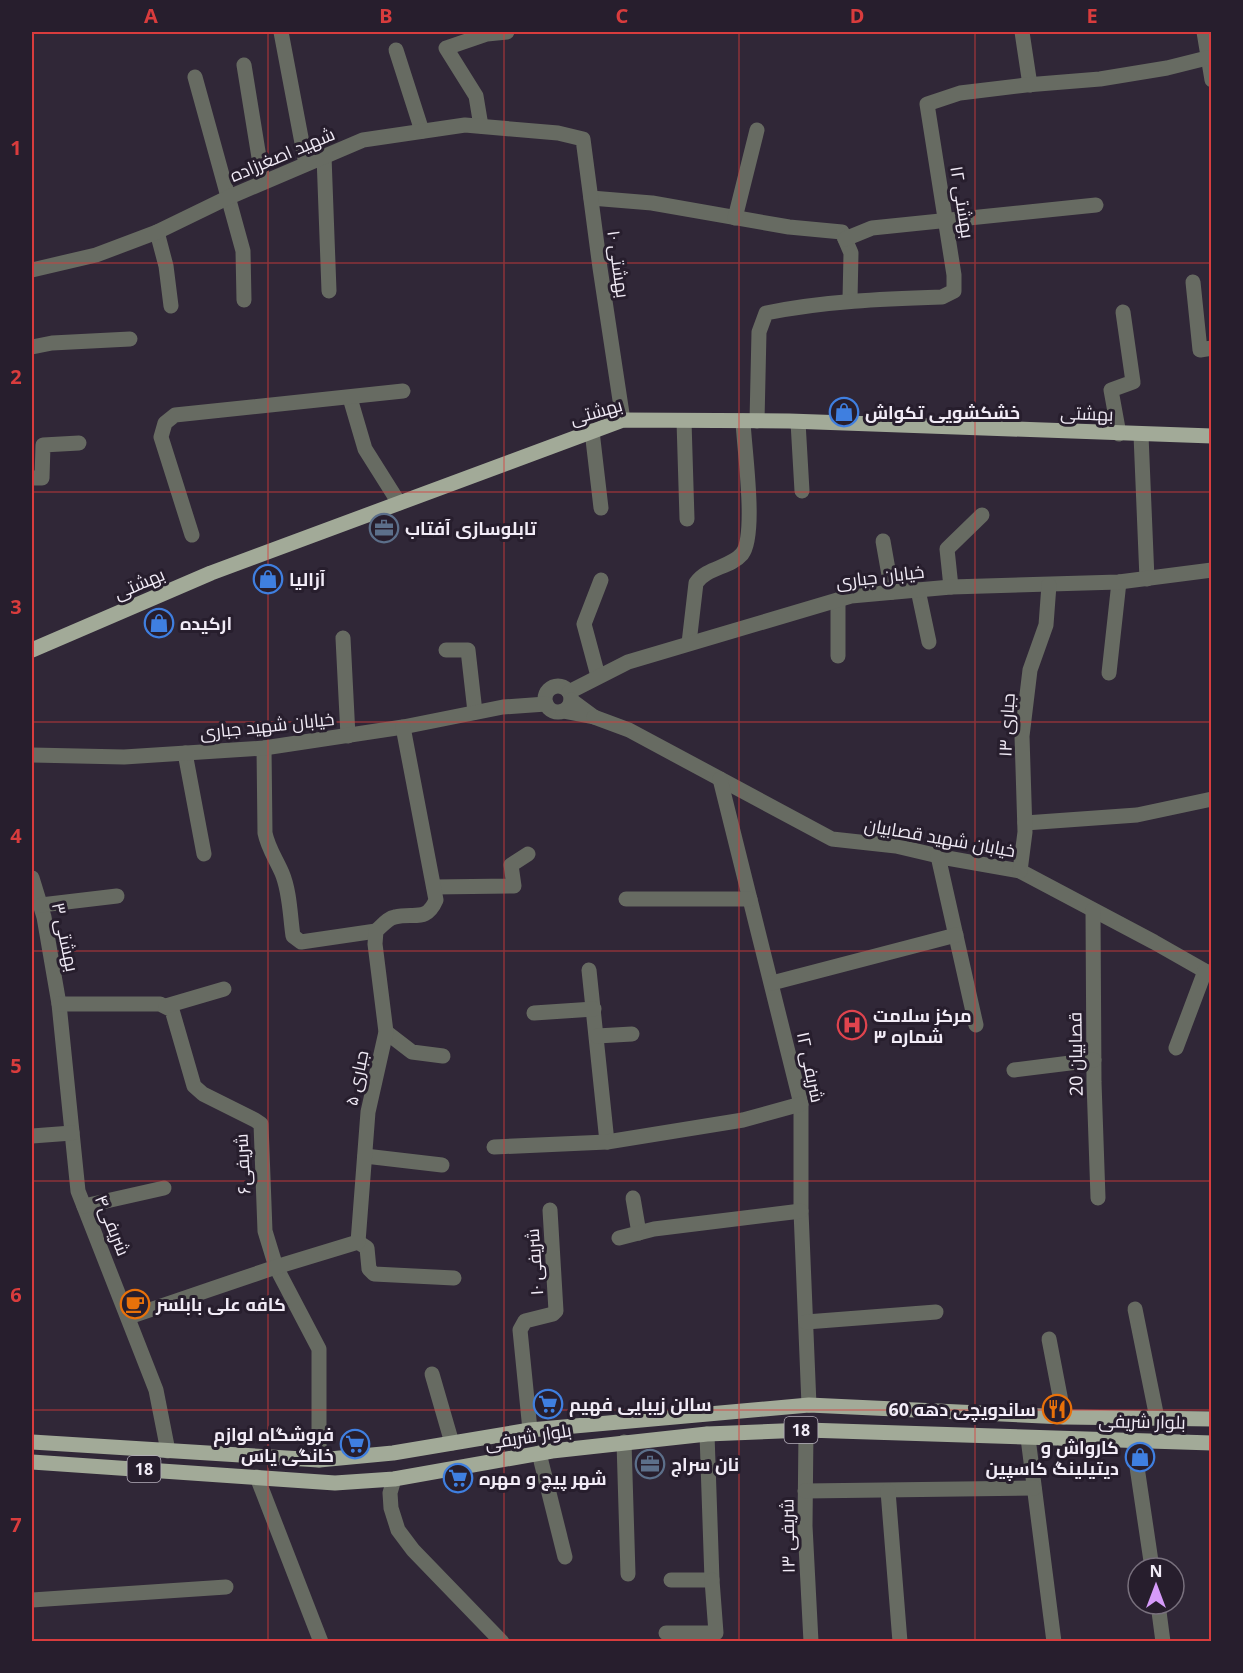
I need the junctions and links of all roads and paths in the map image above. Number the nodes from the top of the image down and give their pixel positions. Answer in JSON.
{"nodes":[{"id":1,"x":281,"y":32,"type":"edge"},
{"id":2,"x":507,"y":32,"type":"edge"},
{"id":3,"x":1022,"y":32,"type":"edge"},
{"id":4,"x":1204,"y":32,"type":"edge"},
{"id":5,"x":396,"y":50,"type":"dead end"},
{"id":6,"x":1207,"y":58,"type":"junction"},
{"id":7,"x":244,"y":65,"type":"dead end"},
{"id":8,"x":195,"y":77,"type":"dead end"},
{"id":9,"x":1212,"y":80,"type":"edge"},
{"id":10,"x":1030,"y":85,"type":"junction"},
{"id":11,"x":481,"y":126,"type":"junction"},
{"id":12,"x":757,"y":130,"type":"dead end"},
{"id":13,"x":422,"y":131,"type":"junction"},
{"id":14,"x":558,"y":133,"type":"joint"},
{"id":15,"x":324,"y":156,"type":"junction"},
{"id":16,"x":306,"y":164,"type":"junction"},
{"id":17,"x":263,"y":182,"type":"junction"},
{"id":18,"x":227,"y":198,"type":"junction"},
{"id":19,"x":591,"y":198,"type":"junction"},
{"id":20,"x":1096,"y":205,"type":"dead end"},
{"id":21,"x":735,"y":218,"type":"junction"},
{"id":22,"x":946,"y":221,"type":"junction"},
{"id":23,"x":157,"y":232,"type":"junction"},
{"id":24,"x":845,"y":239,"type":"junction"},
{"id":25,"x":32,"y":270,"type":"edge"},
{"id":26,"x":1193,"y":282,"type":"dead end"},
{"id":27,"x":329,"y":291,"type":"dead end"},
{"id":28,"x":244,"y":300,"type":"dead end"},
{"id":29,"x":850,"y":300,"type":"junction"},
{"id":30,"x":171,"y":306,"type":"dead end"},
{"id":31,"x":1123,"y":312,"type":"dead end"},
{"id":32,"x":130,"y":339,"type":"dead end"},
{"id":33,"x":32,"y":347,"type":"edge"},
{"id":34,"x":1212,"y":348,"type":"edge"},
{"id":35,"x":403,"y":391,"type":"dead end"},
{"id":36,"x":350,"y":398,"type":"junction"},
{"id":37,"x":623,"y":420,"type":"junction"},
{"id":38,"x":684,"y":421,"type":"junction"},
{"id":39,"x":750,"y":421,"type":"junction"},
{"id":40,"x":798,"y":422,"type":"junction"},
{"id":41,"x":592,"y":431,"type":"junction"},
{"id":42,"x":1119,"y":434,"type":"junction"},
{"id":43,"x":1141,"y":435,"type":"junction"},
{"id":44,"x":1212,"y":436,"type":"edge"},
{"id":45,"x":80,"y":443,"type":"dead end"},
{"id":46,"x":32,"y":478,"type":"edge"},
{"id":47,"x":802,"y":491,"type":"dead end"},
{"id":48,"x":399,"y":502,"type":"junction"},
{"id":49,"x":601,"y":508,"type":"dead end"},
{"id":50,"x":982,"y":515,"type":"dead end"},
{"id":51,"x":687,"y":519,"type":"dead end"},
{"id":52,"x":192,"y":535,"type":"dead end"},
{"id":53,"x":883,"y":541,"type":"dead end"},
{"id":54,"x":1212,"y":570,"type":"edge"},
{"id":55,"x":1147,"y":579,"type":"junction"},
{"id":56,"x":601,"y":580,"type":"dead end"},
{"id":57,"x":1119,"y":582,"type":"junction"},
{"id":58,"x":1049,"y":585,"type":"junction"},
{"id":59,"x":951,"y":587,"type":"junction"},
{"id":60,"x":918,"y":590,"type":"junction"},
{"id":61,"x":892,"y":592,"type":"junction"},
{"id":62,"x":838,"y":600,"type":"junction"},
{"id":63,"x":343,"y":638,"type":"dead end"},
{"id":64,"x":929,"y":642,"type":"dead end"},
{"id":65,"x":689,"y":643,"type":"junction"},
{"id":66,"x":32,"y":650,"type":"edge"},
{"id":67,"x":446,"y":650,"type":"dead end"},
{"id":68,"x":838,"y":656,"type":"dead end"},
{"id":69,"x":1109,"y":673,"type":"dead end"},
{"id":70,"x":598,"y":676,"type":"junction"},
{"id":71,"x":546,"y":697,"type":"junction"},
{"id":72,"x":567,"y":701,"type":"junction"},
{"id":73,"x":475,"y":712,"type":"junction"},
{"id":74,"x":403,"y":727,"type":"junction"},
{"id":75,"x":348,"y":736,"type":"junction"},
{"id":76,"x":264,"y":748,"type":"junction"},
{"id":77,"x":185,"y":753,"type":"junction"},
{"id":78,"x":32,"y":755,"type":"edge"},
{"id":79,"x":720,"y":779,"type":"junction"},
{"id":80,"x":1212,"y":799,"type":"edge"},
{"id":81,"x":1024,"y":824,"type":"junction"},
{"id":82,"x":204,"y":854,"type":"dead end"},
{"id":83,"x":528,"y":854,"type":"dead end"},
{"id":84,"x":938,"y":856,"type":"junction"},
{"id":85,"x":1020,"y":871,"type":"junction"},
{"id":86,"x":32,"y":878,"type":"edge"},
{"id":87,"x":434,"y":887,"type":"junction"},
{"id":88,"x":117,"y":896,"type":"dead end"},
{"id":89,"x":626,"y":899,"type":"dead end"},
{"id":90,"x":750,"y":899,"type":"junction"},
{"id":91,"x":41,"y":905,"type":"junction"},
{"id":92,"x":1093,"y":910,"type":"junction"},
{"id":93,"x":376,"y":931,"type":"junction"},
{"id":94,"x":956,"y":935,"type":"junction"},
{"id":95,"x":589,"y":970,"type":"dead end"},
{"id":96,"x":1208,"y":973,"type":"edge"},
{"id":97,"x":772,"y":983,"type":"junction"},
{"id":98,"x":224,"y":989,"type":"dead end"},
{"id":99,"x":59,"y":1004,"type":"junction"},
{"id":100,"x":166,"y":1006,"type":"junction"},
{"id":101,"x":594,"y":1009,"type":"junction"},
{"id":102,"x":534,"y":1013,"type":"dead end"},
{"id":103,"x":976,"y":1025,"type":"dead end"},
{"id":104,"x":386,"y":1032,"type":"junction"},
{"id":105,"x":632,"y":1034,"type":"dead end"},
{"id":106,"x":597,"y":1036,"type":"junction"},
{"id":107,"x":1176,"y":1048,"type":"dead end"},
{"id":108,"x":443,"y":1056,"type":"dead end"},
{"id":109,"x":1094,"y":1060,"type":"junction"},
{"id":110,"x":1014,"y":1070,"type":"dead end"},
{"id":111,"x":801,"y":1104,"type":"junction"},
{"id":112,"x":72,"y":1133,"type":"junction"},
{"id":113,"x":32,"y":1136,"type":"edge"},
{"id":114,"x":607,"y":1142,"type":"junction"},
{"id":115,"x":494,"y":1147,"type":"dead end"},
{"id":116,"x":365,"y":1156,"type":"junction"},
{"id":117,"x":442,"y":1165,"type":"dead end"},
{"id":118,"x":164,"y":1188,"type":"dead end"},
{"id":119,"x":633,"y":1198,"type":"dead end"},
{"id":120,"x":1098,"y":1198,"type":"dead end"},
{"id":121,"x":84,"y":1206,"type":"junction"},
{"id":122,"x":550,"y":1210,"type":"dead end"},
{"id":123,"x":801,"y":1211,"type":"junction"},
{"id":124,"x":639,"y":1233,"type":"junction"},
{"id":125,"x":619,"y":1238,"type":"dead end"},
{"id":126,"x":358,"y":1242,"type":"junction"},
{"id":127,"x":276,"y":1267,"type":"junction"},
{"id":128,"x":453,"y":1278,"type":"dead end"},
{"id":129,"x":1135,"y":1309,"type":"dead end"},
{"id":130,"x":936,"y":1311,"type":"dead end"},
{"id":131,"x":129,"y":1317,"type":"junction"},
{"id":132,"x":806,"y":1322,"type":"junction"},
{"id":133,"x":1049,"y":1339,"type":"dead end"},
{"id":134,"x":432,"y":1374,"type":"dead end"},
{"id":135,"x":809,"y":1405,"type":"junction"},
{"id":136,"x":1064,"y":1417,"type":"junction"},
{"id":137,"x":1157,"y":1418,"type":"junction"},
{"id":138,"x":1212,"y":1419,"type":"edge"},
{"id":139,"x":592,"y":1424,"type":"junction"},
{"id":140,"x":530,"y":1430,"type":"junction"},
{"id":141,"x":806,"y":1430,"type":"junction"},
{"id":142,"x":707,"y":1434,"type":"junction"},
{"id":143,"x":1028,"y":1438,"type":"junction"},
{"id":144,"x":1133,"y":1440,"type":"junction"},
{"id":145,"x":32,"y":1442,"type":"edge"},
{"id":146,"x":624,"y":1442,"type":"junction"},
{"id":147,"x":452,"y":1443,"type":"junction"},
{"id":148,"x":1212,"y":1443,"type":"edge"},
{"id":149,"x":594,"y":1446,"type":"junction"},
{"id":150,"x":168,"y":1451,"type":"junction"},
{"id":151,"x":539,"y":1453,"type":"junction"},
{"id":152,"x":319,"y":1460,"type":"junction"},
{"id":153,"x":32,"y":1462,"type":"edge"},
{"id":154,"x":257,"y":1477,"type":"junction"},
{"id":155,"x":394,"y":1479,"type":"junction"},
{"id":156,"x":1034,"y":1488,"type":"junction"},
{"id":157,"x":805,"y":1491,"type":"junction"},
{"id":158,"x":888,"y":1491,"type":"junction"},
{"id":159,"x":1150,"y":1556,"type":"edge"},
{"id":160,"x":565,"y":1557,"type":"dead end"},
{"id":161,"x":628,"y":1574,"type":"dead end"},
{"id":162,"x":671,"y":1580,"type":"dead end"},
{"id":163,"x":712,"y":1580,"type":"junction"},
{"id":164,"x":226,"y":1587,"type":"dead end"},
{"id":165,"x":32,"y":1600,"type":"edge"},
{"id":166,"x":1160,"y":1616,"type":"edge"},
{"id":167,"x":666,"y":1633,"type":"dead end"},
{"id":168,"x":321,"y":1641,"type":"edge"},
{"id":169,"x":502,"y":1641,"type":"edge"},
{"id":170,"x":811,"y":1641,"type":"edge"},
{"id":171,"x":900,"y":1641,"type":"edge"},
{"id":172,"x":1054,"y":1641,"type":"edge"},
{"id":173,"x":1163,"y":1641,"type":"edge"}],
"edges":[{"from":1,"to":16,"type":"street"},
{"from":2,"to":11,"type":"street"},
{"from":3,"to":10,"type":"street"},
{"from":4,"to":6,"type":"street"},
{"from":5,"to":13,"type":"street"},
{"from":6,"to":9,"type":"street"},
{"from":6,"to":10,"type":"street","name":"بهشتی ۱۲"},
{"from":7,"to":17,"type":"street"},
{"from":8,"to":18,"type":"street"},
{"from":10,"to":22,"type":"street","name":"بهشتی ۱۲"},
{"from":11,"to":13,"type":"street","name":"شهید اصغرزاده"},
{"from":11,"to":14,"type":"street","name":"شهید اصغرزاده"},
{"from":12,"to":21,"type":"street"},
{"from":13,"to":15,"type":"street","name":"شهید اصغرزاده"},
{"from":14,"to":19,"type":"street","name":"بهشتی ۱۰"},
{"from":15,"to":16,"type":"street","name":"شهید اصغرزاده"},
{"from":15,"to":27,"type":"street"},
{"from":16,"to":17,"type":"street","name":"شهید اصغرزاده"},
{"from":17,"to":18,"type":"street","name":"شهید اصغرزاده"},
{"from":18,"to":23,"type":"street","name":"شهید اصغرزاده"},
{"from":18,"to":28,"type":"street"},
{"from":19,"to":21,"type":"street"},
{"from":19,"to":37,"type":"street","name":"بهشتی ۱۰"},
{"from":20,"to":22,"type":"street"},
{"from":21,"to":24,"type":"street"},
{"from":22,"to":24,"type":"street"},
{"from":22,"to":29,"type":"street","name":"بهشتی ۱۲"},
{"from":23,"to":25,"type":"street","name":"شهید اصغرزاده"},
{"from":23,"to":30,"type":"street"},
{"from":24,"to":29,"type":"street"},
{"from":26,"to":34,"type":"street"},
{"from":29,"to":39,"type":"street","name":"بهشتی ۱۲"},
{"from":31,"to":42,"type":"street"},
{"from":32,"to":33,"type":"street"},
{"from":35,"to":36,"type":"street"},
{"from":36,"to":48,"type":"street"},
{"from":36,"to":52,"type":"street"},
{"from":37,"to":38,"type":"main road","name":"بهشتی"},
{"from":37,"to":41,"type":"main road","name":"بهشتی"},
{"from":38,"to":39,"type":"main road","name":"بهشتی"},
{"from":38,"to":51,"type":"street"},
{"from":39,"to":40,"type":"main road","name":"بهشتی"},
{"from":39,"to":65,"type":"street"},
{"from":40,"to":42,"type":"main road","name":"بهشتی"},
{"from":40,"to":47,"type":"street"},
{"from":41,"to":48,"type":"main road","name":"بهشتی"},
{"from":41,"to":49,"type":"street"},
{"from":42,"to":43,"type":"main road","name":"بهشتی"},
{"from":43,"to":44,"type":"main road","name":"بهشتی"},
{"from":43,"to":55,"type":"street"},
{"from":45,"to":46,"type":"street"},
{"from":48,"to":66,"type":"main road","name":"بهشتی"},
{"from":50,"to":59,"type":"street"},
{"from":53,"to":61,"type":"street"},
{"from":54,"to":55,"type":"street","name":"خیابان جباری"},
{"from":55,"to":57,"type":"street","name":"خیابان جباری"},
{"from":56,"to":70,"type":"street"},
{"from":57,"to":58,"type":"street","name":"خیابان جباری"},
{"from":57,"to":69,"type":"street"},
{"from":58,"to":59,"type":"street","name":"خیابان جباری"},
{"from":58,"to":81,"type":"street","name":"جباری ۱۳"},
{"from":59,"to":60,"type":"street","name":"خیابان جباری"},
{"from":60,"to":61,"type":"street","name":"خیابان جباری"},
{"from":60,"to":64,"type":"street"},
{"from":61,"to":62,"type":"street","name":"خیابان جباری"},
{"from":62,"to":65,"type":"street","name":"خیابان جباری"},
{"from":62,"to":68,"type":"street"},
{"from":63,"to":75,"type":"street"},
{"from":65,"to":70,"type":"street","name":"خیابان جباری"},
{"from":67,"to":73,"type":"street"},
{"from":70,"to":72,"type":"street","name":"خیابان جباری"},
{"from":71,"to":72,"type":"street"},
{"from":71,"to":72,"type":"street"},
{"from":71,"to":73,"type":"street","name":"خیابان شهید جباری"},
{"from":72,"to":79,"type":"street","name":"خیابان شهید قصابیان"},
{"from":73,"to":74,"type":"street","name":"خیابان شهید جباری"},
{"from":74,"to":75,"type":"street","name":"خیابان شهید جباری"},
{"from":74,"to":87,"type":"street"},
{"from":75,"to":76,"type":"street","name":"خیابان شهید جباری"},
{"from":76,"to":77,"type":"street","name":"خیابان شهید جباری"},
{"from":76,"to":93,"type":"street"},
{"from":77,"to":78,"type":"street","name":"خیابان شهید جباری"},
{"from":77,"to":82,"type":"street"},
{"from":79,"to":84,"type":"street","name":"خیابان شهید قصابیان"},
{"from":79,"to":90,"type":"street","name":"شریفی ۱۲"},
{"from":80,"to":81,"type":"street"},
{"from":81,"to":85,"type":"street","name":"جباری ۱۳"},
{"from":83,"to":87,"type":"street"},
{"from":84,"to":85,"type":"street","name":"خیابان شهید قصابیان"},
{"from":84,"to":94,"type":"street"},
{"from":85,"to":92,"type":"street","name":"خیابان شهید قصابیان"},
{"from":86,"to":91,"type":"street","name":"بهشتی ۳"},
{"from":87,"to":93,"type":"street"},
{"from":88,"to":91,"type":"street"},
{"from":89,"to":90,"type":"street"},
{"from":90,"to":97,"type":"street","name":"شریفی ۱۲"},
{"from":91,"to":99,"type":"street","name":"بهشتی ۳"},
{"from":92,"to":96,"type":"street","name":"خیابان شهید قصابیان"},
{"from":92,"to":109,"type":"street","name":"قصابیان 20"},
{"from":93,"to":104,"type":"street","name":"جباری ۵"},
{"from":94,"to":97,"type":"street"},
{"from":94,"to":103,"type":"street"},
{"from":95,"to":101,"type":"street"},
{"from":96,"to":107,"type":"street"},
{"from":97,"to":111,"type":"street","name":"شریفی ۱۲"},
{"from":98,"to":100,"type":"street"},
{"from":99,"to":100,"type":"street"},
{"from":99,"to":112,"type":"street","name":"شریفی۴"},
{"from":100,"to":127,"type":"street","name":"شریفی۶"},
{"from":101,"to":102,"type":"street"},
{"from":101,"to":106,"type":"street"},
{"from":104,"to":108,"type":"street"},
{"from":104,"to":116,"type":"street","name":"جباری ۵"},
{"from":105,"to":106,"type":"street"},
{"from":106,"to":114,"type":"street"},
{"from":109,"to":110,"type":"street"},
{"from":109,"to":120,"type":"street","name":"قصابیان 20"},
{"from":111,"to":114,"type":"street"},
{"from":111,"to":123,"type":"street","name":"شریفی ۱۲"},
{"from":112,"to":113,"type":"street"},
{"from":112,"to":121,"type":"street","name":"شریفی۴"},
{"from":114,"to":115,"type":"street"},
{"from":116,"to":117,"type":"street"},
{"from":116,"to":126,"type":"street","name":"جباری ۵"},
{"from":118,"to":121,"type":"street"},
{"from":119,"to":124,"type":"street"},
{"from":121,"to":131,"type":"street","name":"شریفی۴"},
{"from":122,"to":140,"type":"street","name":"شریفی ۱۰"},
{"from":123,"to":124,"type":"street"},
{"from":123,"to":132,"type":"street","name":"شریفی ۱۲"},
{"from":124,"to":125,"type":"street"},
{"from":126,"to":127,"type":"street"},
{"from":126,"to":128,"type":"street"},
{"from":127,"to":131,"type":"street"},
{"from":127,"to":152,"type":"street","name":"شریفی۶"},
{"from":129,"to":137,"type":"street"},
{"from":130,"to":132,"type":"street"},
{"from":131,"to":150,"type":"street","name":"شریفی۴"},
{"from":132,"to":135,"type":"street","name":"شریفی ۱۲"},
{"from":133,"to":136,"type":"street"},
{"from":134,"to":147,"type":"street"},
{"from":135,"to":136,"type":"main road","name":"بلوار شریفی","number":"18"},
{"from":135,"to":139,"type":"main road","name":"بلوار شریفی","number":"18"},
{"from":136,"to":137,"type":"main road","name":"بلوار شریفی","number":"18"},
{"from":137,"to":138,"type":"main road","name":"بلوار شریفی","number":"18"},
{"from":139,"to":140,"type":"main road","name":"بلوار شریفی","number":"18"},
{"from":139,"to":149,"type":"main road"},
{"from":140,"to":147,"type":"main road","name":"بلوار شریفی","number":"18"},
{"from":141,"to":142,"type":"main road","name":"بلوار شریفی","number":"18"},
{"from":141,"to":143,"type":"main road","name":"بلوار شریفی","number":"18"},
{"from":141,"to":157,"type":"street","name":"شریفی ۱۳"},
{"from":142,"to":146,"type":"main road","name":"بلوار شریفی","number":"18"},
{"from":142,"to":163,"type":"street"},
{"from":143,"to":144,"type":"main road","name":"بلوار شریفی","number":"18"},
{"from":143,"to":156,"type":"street"},
{"from":144,"to":148,"type":"main road","name":"بلوار شریفی","number":"18"},
{"from":144,"to":159,"type":"street"},
{"from":145,"to":150,"type":"main road","name":"بلوار شریفی","number":"18"},
{"from":146,"to":149,"type":"main road","name":"بلوار شریفی","number":"18"},
{"from":146,"to":161,"type":"street"},
{"from":147,"to":152,"type":"main road","name":"بلوار شریفی","number":"18"},
{"from":149,"to":151,"type":"main road","name":"بلوار شریفی","number":"18"},
{"from":150,"to":152,"type":"main road","name":"بلوار شریفی","number":"18"},
{"from":151,"to":155,"type":"main road","name":"بلوار شریفی","number":"18"},
{"from":151,"to":160,"type":"street"},
{"from":153,"to":154,"type":"main road","name":"بلوار شریفی","number":"18"},
{"from":154,"to":155,"type":"main road","name":"بلوار شریفی","number":"18"},
{"from":154,"to":168,"type":"street"},
{"from":155,"to":169,"type":"street"},
{"from":156,"to":158,"type":"street"},
{"from":156,"to":172,"type":"street"},
{"from":157,"to":158,"type":"street"},
{"from":157,"to":170,"type":"street","name":"شریفی ۱۳"},
{"from":158,"to":171,"type":"street"},
{"from":162,"to":163,"type":"street"},
{"from":163,"to":167,"type":"street"},
{"from":164,"to":165,"type":"street"},
{"from":166,"to":173,"type":"street"}]}
